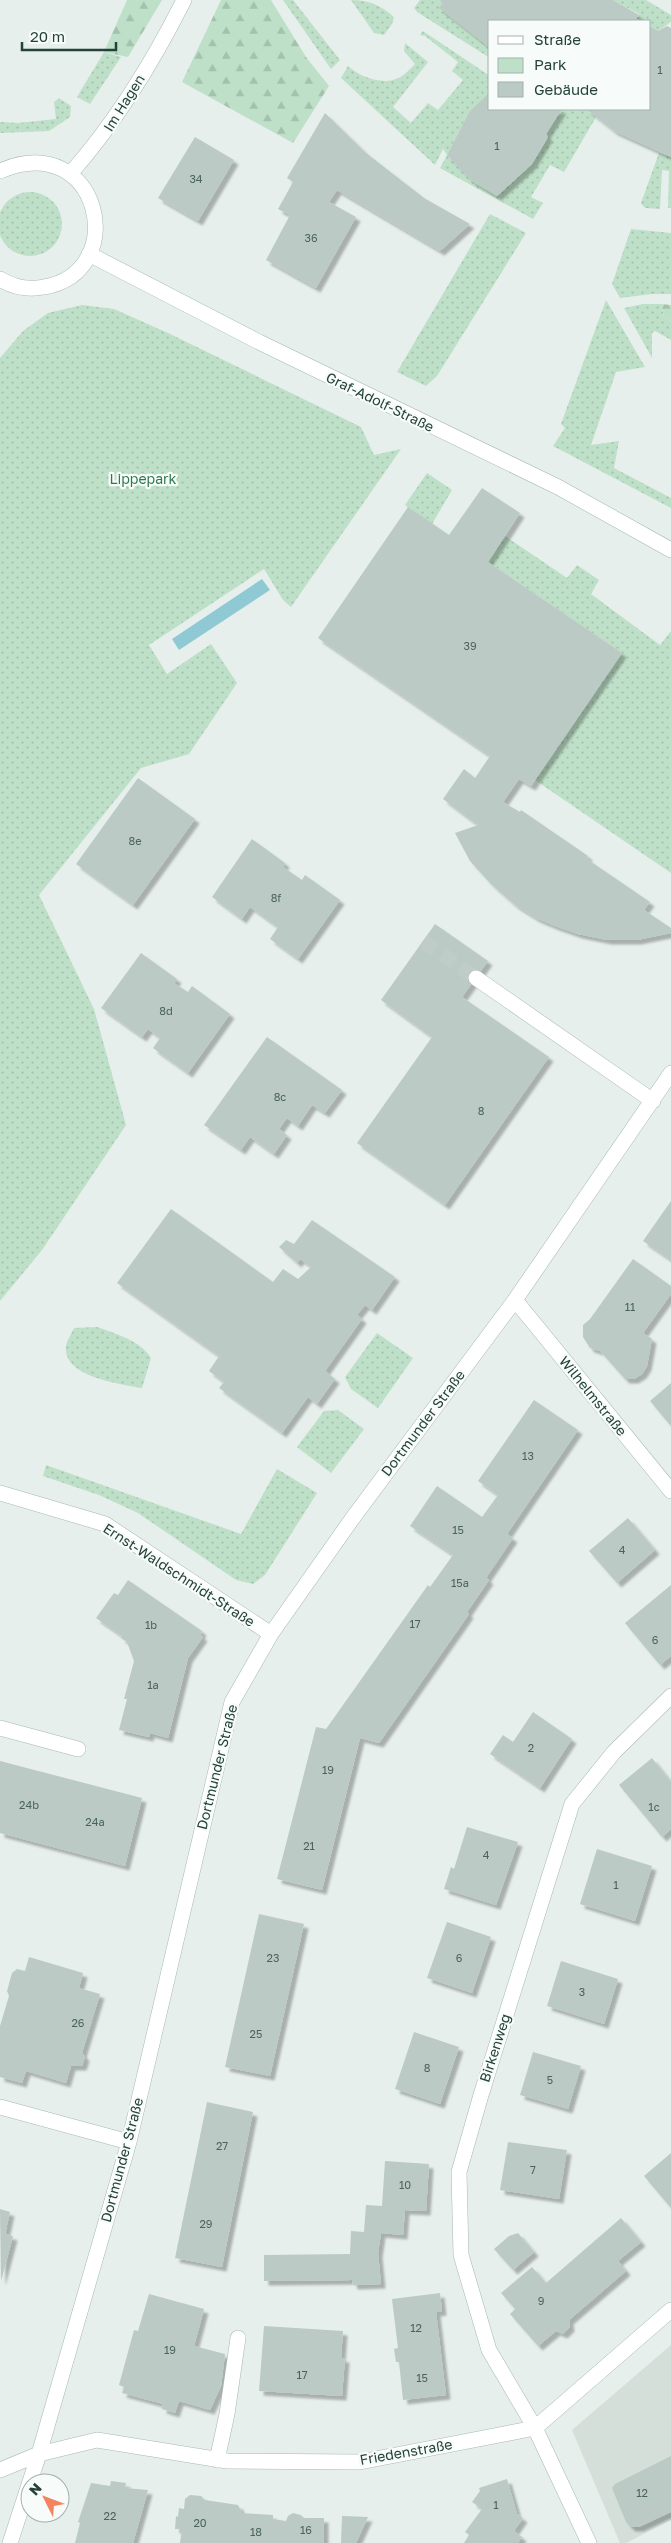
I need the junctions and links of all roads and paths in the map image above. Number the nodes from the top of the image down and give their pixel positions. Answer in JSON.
{"nodes":[{"id":1,"x":184,"y":0,"type":"edge"},
{"id":2,"x":0,"y":171,"type":"edge"},
{"id":3,"x":70,"y":174,"type":"junction"},
{"id":4,"x":89,"y":254,"type":"junction"},
{"id":5,"x":1,"y":282,"type":"edge"},
{"id":6,"x":671,"y":550,"type":"edge"},
{"id":7,"x":476,"y":978,"type":"tunnel mouth"},
{"id":8,"x":671,"y":1073,"type":"edge"},
{"id":9,"x":653,"y":1100,"type":"junction"},
{"id":10,"x":515,"y":1300,"type":"junction"},
{"id":11,"x":671,"y":1492,"type":"edge"},
{"id":12,"x":0,"y":1493,"type":"edge"},
{"id":13,"x":271,"y":1634,"type":"junction"},
{"id":14,"x":671,"y":1696,"type":"edge"},
{"id":15,"x":0,"y":1728,"type":"edge"},
{"id":16,"x":78,"y":1749,"type":"dead end"},
{"id":17,"x":0,"y":2107,"type":"edge"},
{"id":18,"x":129,"y":2142,"type":"junction"},
{"id":19,"x":671,"y":2310,"type":"edge"},
{"id":20,"x":238,"y":2338,"type":"dead end"},
{"id":21,"x":535,"y":2428,"type":"junction"},
{"id":22,"x":39,"y":2454,"type":"junction"},
{"id":23,"x":217,"y":2460,"type":"junction"},
{"id":24,"x":0,"y":2470,"type":"edge"},
{"id":25,"x":10,"y":2543,"type":"edge"},
{"id":26,"x":589,"y":2543,"type":"edge"}],
"edges":[{"from":1,"to":3,"type":"street","name":"Im Hagen"},
{"from":2,"to":3,"type":"street"},
{"from":3,"to":4,"type":"street"},
{"from":4,"to":5,"type":"street"},
{"from":4,"to":6,"type":"street","name":"Graf-Adolf-Straße"},
{"from":7,"to":9,"type":"street"},
{"from":8,"to":9,"type":"street","name":"Dortmunder Straße"},
{"from":9,"to":10,"type":"street","name":"Dortmunder Straße"},
{"from":10,"to":11,"type":"street","name":"Wilhelmstraße"},
{"from":10,"to":13,"type":"street","name":"Dortmunder Straße"},
{"from":12,"to":13,"type":"street","name":"Ernst-Waldschmidt-Straße"},
{"from":13,"to":18,"type":"street","name":"Dortmunder Straße"},
{"from":14,"to":21,"type":"street","name":"Birkenweg"},
{"from":15,"to":16,"type":"street"},
{"from":17,"to":18,"type":"street"},
{"from":18,"to":22,"type":"street","name":"Dortmunder Straße"},
{"from":19,"to":21,"type":"street","name":"Friedenstraße"},
{"from":20,"to":23,"type":"street"},
{"from":21,"to":23,"type":"street","name":"Friedenstraße"},
{"from":21,"to":26,"type":"street","name":"Birkenweg"},
{"from":22,"to":23,"type":"street","name":"Friedenstraße"},
{"from":22,"to":24,"type":"street","name":"Friedenstraße"},
{"from":22,"to":25,"type":"street","name":"Dortmunder Straße"}]}
